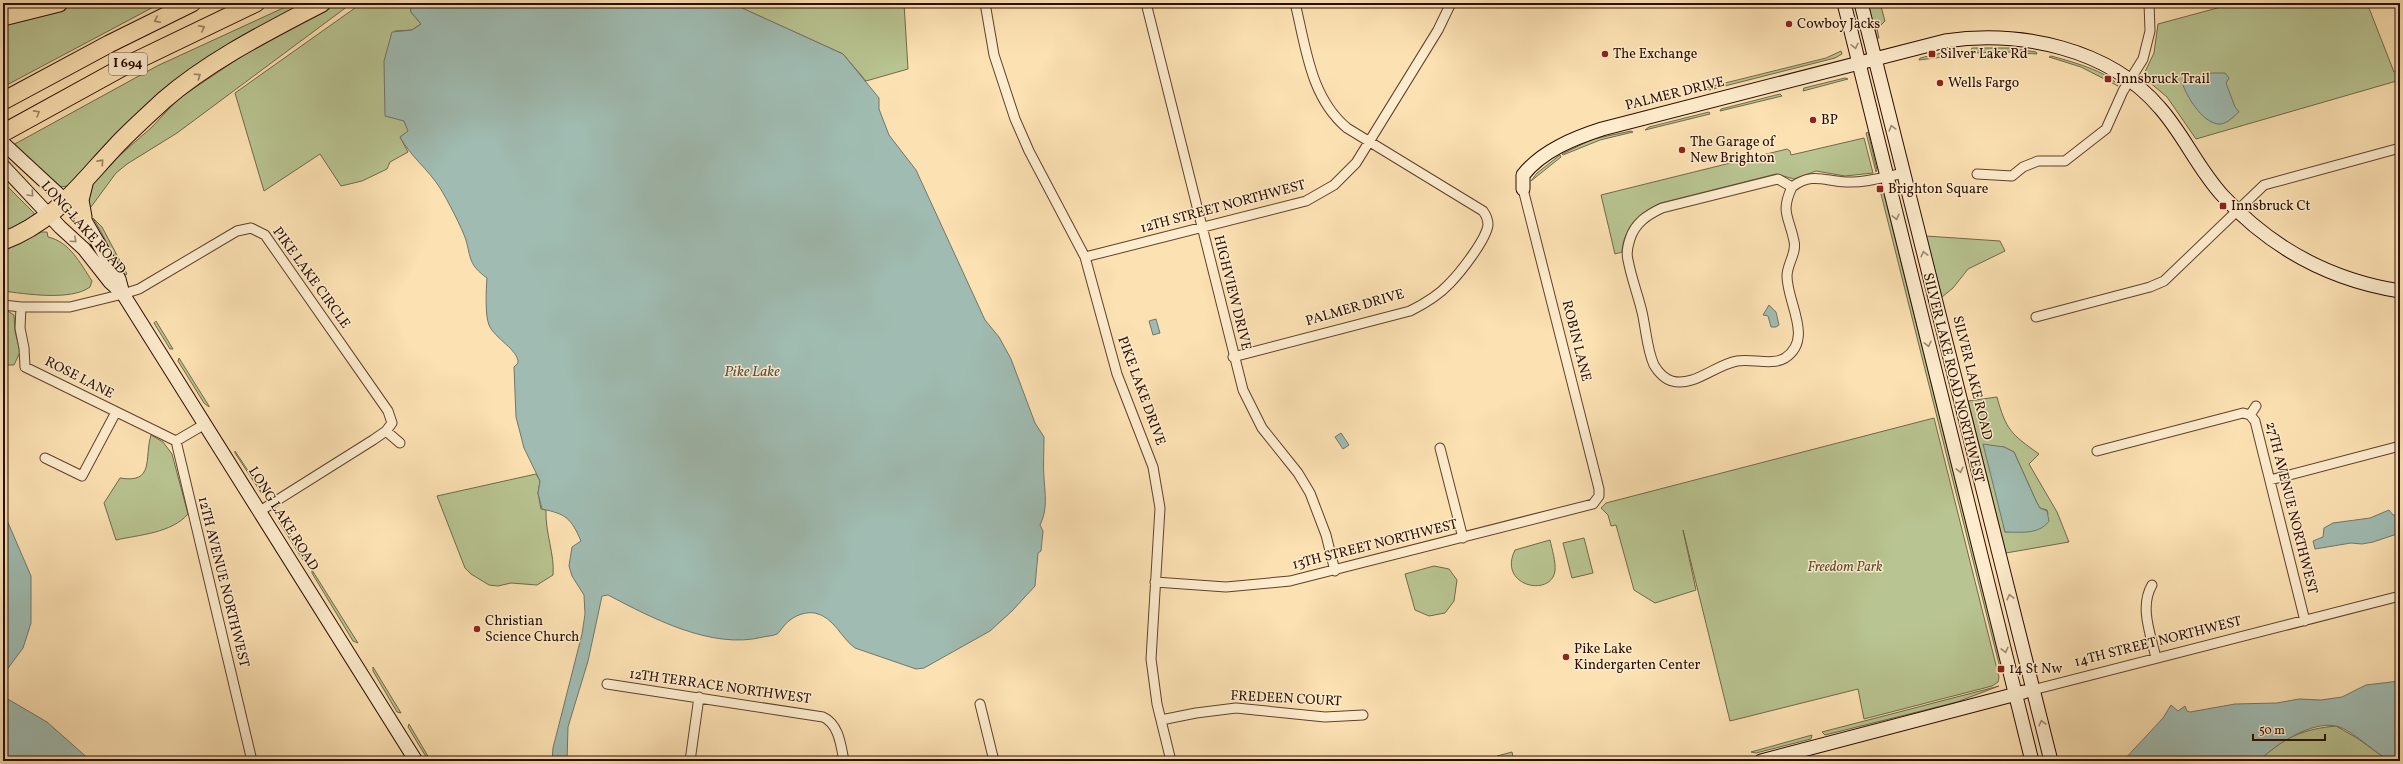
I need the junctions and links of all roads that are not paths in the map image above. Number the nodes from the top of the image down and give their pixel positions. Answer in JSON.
{"nodes":[{"id":1,"x":59,"y":3,"type":"edge"},
{"id":2,"x":192,"y":3,"type":"edge"},
{"id":3,"x":256,"y":3,"type":"edge"},
{"id":4,"x":322,"y":3,"type":"edge"},
{"id":5,"x":985,"y":3,"type":"edge"},
{"id":6,"x":1146,"y":3,"type":"edge"},
{"id":7,"x":1295,"y":3,"type":"edge"},
{"id":8,"x":1451,"y":3,"type":"edge"},
{"id":9,"x":1844,"y":3,"type":"edge"},
{"id":10,"x":1861,"y":3,"type":"edge"},
{"id":11,"x":2149,"y":3,"type":"edge"},
{"id":12,"x":3,"y":17,"type":"edge"},
{"id":13,"x":1875,"y":59,"type":"junction"},
{"id":14,"x":1858,"y":63,"type":"junction"},
{"id":15,"x":2130,"y":80,"type":"junction"},
{"id":16,"x":3,"y":102,"type":"edge"},
{"id":17,"x":3,"y":133,"type":"edge"},
{"id":18,"x":1369,"y":141,"type":"junction"},
{"id":19,"x":3,"y":143,"type":"edge"},
{"id":20,"x":2400,"y":148,"type":"edge"},
{"id":21,"x":7,"y":170,"type":"edge"},
{"id":22,"x":1904,"y":173,"type":"junction"},
{"id":23,"x":1977,"y":174,"type":"dead end"},
{"id":24,"x":1886,"y":177,"type":"junction"},
{"id":25,"x":85,"y":180,"type":"junction"},
{"id":26,"x":1792,"y":186,"type":"junction"},
{"id":27,"x":1523,"y":189,"type":"joint"},
{"id":28,"x":65,"y":201,"type":"junction"},
{"id":29,"x":2237,"y":210,"type":"junction"},
{"id":30,"x":51,"y":215,"type":"junction"},
{"id":31,"x":83,"y":217,"type":"junction"},
{"id":32,"x":1201,"y":228,"type":"junction"},
{"id":33,"x":3,"y":241,"type":"edge"},
{"id":34,"x":1085,"y":258,"type":"junction"},
{"id":35,"x":2400,"y":291,"type":"edge"},
{"id":36,"x":123,"y":294,"type":"junction"},
{"id":37,"x":3,"y":305,"type":"edge"},
{"id":38,"x":21,"y":307,"type":"junction"},
{"id":39,"x":2036,"y":317,"type":"dead end"},
{"id":40,"x":1233,"y":357,"type":"junction"},
{"id":41,"x":2256,"y":406,"type":"dead end"},
{"id":42,"x":116,"y":412,"type":"junction"},
{"id":43,"x":2250,"y":415,"type":"junction"},
{"id":44,"x":205,"y":424,"type":"junction"},
{"id":45,"x":386,"y":431,"type":"junction"},
{"id":46,"x":176,"y":442,"type":"junction"},
{"id":47,"x":400,"y":443,"type":"dead end"},
{"id":48,"x":2400,"y":446,"type":"edge"},
{"id":49,"x":1440,"y":448,"type":"dead end"},
{"id":50,"x":2097,"y":450,"type":"dead end"},
{"id":51,"x":45,"y":458,"type":"dead end"},
{"id":52,"x":2270,"y":480,"type":"junction"},
{"id":53,"x":1596,"y":500,"type":"joint"},
{"id":54,"x":260,"y":511,"type":"junction"},
{"id":55,"x":1463,"y":538,"type":"junction"},
{"id":56,"x":1335,"y":571,"type":"junction"},
{"id":57,"x":1155,"y":582,"type":"junction"},
{"id":58,"x":2152,"y":585,"type":"dead end"},
{"id":59,"x":2400,"y":596,"type":"edge"},
{"id":60,"x":2305,"y":621,"type":"junction"},
{"id":61,"x":2156,"y":658,"type":"junction"},
{"id":62,"x":607,"y":684,"type":"dead end"},
{"id":63,"x":2033,"y":690,"type":"junction"},
{"id":64,"x":2016,"y":694,"type":"junction"},
{"id":65,"x":700,"y":697,"type":"junction"},
{"id":66,"x":980,"y":704,"type":"dead end"},
{"id":67,"x":1363,"y":715,"type":"dead end"},
{"id":68,"x":1161,"y":720,"type":"junction"},
{"id":69,"x":252,"y":761,"type":"edge"},
{"id":70,"x":416,"y":761,"type":"edge"},
{"id":71,"x":690,"y":761,"type":"edge"},
{"id":72,"x":844,"y":761,"type":"edge"},
{"id":73,"x":994,"y":761,"type":"edge"},
{"id":74,"x":1171,"y":761,"type":"edge"},
{"id":75,"x":1761,"y":761,"type":"edge"},
{"id":76,"x":2032,"y":761,"type":"edge"},
{"id":77,"x":2051,"y":761,"type":"edge"}],
"edges":[{"from":1,"to":12,"type":"highway"},
{"from":2,"to":16,"type":"highway","number":"I 694","one_way":true},
{"from":17,"to":3,"type":"highway","number":"I 694","one_way":true},
{"from":25,"to":4,"type":"highway","one_way":true},
{"from":5,"to":34,"type":"street","name":"PIKE LAKE DRIVE"},
{"from":6,"to":32,"type":"street","name":"HIGHVIEW DRIVE"},
{"from":7,"to":18,"type":"street"},
{"from":8,"to":18,"type":"street","name":"12TH STREET NORTHWEST"},
{"from":9,"to":14,"type":"street","name":"SILVER LAKE ROAD NORTHWEST","one_way":true},
{"from":10,"to":13,"type":"street","name":"SILVER LAKE ROAD"},
{"from":11,"to":15,"type":"street"},
{"from":13,"to":14,"type":"street","name":"PALMER DRIVE"},
{"from":13,"to":15,"type":"street","name":"PALMER DRIVE"},
{"from":22,"to":13,"type":"street","name":"SILVER LAKE ROAD","one_way":true},
{"from":14,"to":24,"type":"street","name":"SILVER LAKE ROAD NORTHWEST"},
{"from":14,"to":27,"type":"street","name":"PALMER DRIVE"},
{"from":15,"to":23,"type":"street"},
{"from":15,"to":29,"type":"street","name":"PALMER DRIVE"},
{"from":18,"to":32,"type":"street","name":"12TH STREET NORTHWEST"},
{"from":18,"to":40,"type":"street","name":"PALMER DRIVE"},
{"from":19,"to":28,"type":"street","name":"LONG LAKE ROAD"},
{"from":20,"to":29,"type":"street"},
{"from":21,"to":30,"type":"street","name":"LONG LAKE ROAD","one_way":true},
{"from":22,"to":24,"type":"street"},
{"from":63,"to":22,"type":"street","name":"SILVER LAKE ROAD","one_way":true},
{"from":24,"to":26,"type":"street"},
{"from":24,"to":64,"type":"street","name":"SILVER LAKE ROAD NORTHWEST","one_way":true},
{"from":25,"to":28,"type":"highway"},
{"from":25,"to":31,"type":"highway"},
{"from":26,"to":26,"type":"street"},
{"from":27,"to":53,"type":"street","name":"ROBIN LANE"},
{"from":28,"to":30,"type":"highway"},
{"from":28,"to":31,"type":"street","name":"LONG LAKE ROAD"},
{"from":29,"to":35,"type":"street","name":"PALMER DRIVE"},
{"from":29,"to":39,"type":"street"},
{"from":30,"to":33,"type":"highway"},
{"from":30,"to":36,"type":"street","name":"LONG LAKE ROAD","one_way":true},
{"from":31,"to":36,"type":"street","name":"LONG LAKE ROAD"},
{"from":32,"to":34,"type":"street","name":"12TH STREET NORTHWEST"},
{"from":32,"to":40,"type":"street","name":"HIGHVIEW DRIVE"},
{"from":34,"to":57,"type":"street","name":"PIKE LAKE DRIVE"},
{"from":36,"to":38,"type":"street"},
{"from":36,"to":44,"type":"street","name":"LONG LAKE ROAD"},
{"from":36,"to":45,"type":"street","name":"PIKE LAKE CIRCLE"},
{"from":37,"to":38,"type":"street"},
{"from":38,"to":42,"type":"street","name":"ROSE LANE"},
{"from":40,"to":56,"type":"street","name":"HIGHVIEW DRIVE"},
{"from":41,"to":43,"type":"street","name":"27TH AVENUE NORTHWEST"},
{"from":42,"to":46,"type":"street","name":"ROSE LANE"},
{"from":42,"to":51,"type":"street"},
{"from":43,"to":50,"type":"street"},
{"from":43,"to":52,"type":"street","name":"27TH AVENUE NORTHWEST"},
{"from":44,"to":46,"type":"street"},
{"from":44,"to":54,"type":"street","name":"LONG LAKE ROAD"},
{"from":45,"to":47,"type":"street"},
{"from":45,"to":54,"type":"street"},
{"from":46,"to":69,"type":"street","name":"12TH AVENUE NORTHWEST"},
{"from":48,"to":52,"type":"street"},
{"from":49,"to":55,"type":"street"},
{"from":52,"to":60,"type":"street","name":"27TH AVENUE NORTHWEST"},
{"from":53,"to":55,"type":"street","name":"13TH STREET NORTHWEST"},
{"from":54,"to":70,"type":"street","name":"LONG LAKE ROAD"},
{"from":55,"to":56,"type":"street","name":"13TH STREET NORTHWEST"},
{"from":56,"to":57,"type":"street","name":"13TH STREET NORTHWEST"},
{"from":57,"to":68,"type":"street","name":"PIKE LAKE DRIVE"},
{"from":58,"to":61,"type":"street"},
{"from":59,"to":60,"type":"street","name":"14TH STREET NORTHWEST"},
{"from":60,"to":61,"type":"street","name":"14TH STREET NORTHWEST"},
{"from":61,"to":63,"type":"street","name":"14TH STREET NORTHWEST"},
{"from":62,"to":65,"type":"street","name":"12TH TERRACE NORTHWEST"},
{"from":63,"to":64,"type":"street","name":"14TH STREET NORTHWEST"},
{"from":77,"to":63,"type":"street","name":"SILVER LAKE ROAD","one_way":true},
{"from":64,"to":75,"type":"street","name":"14TH STREET NORTHWEST"},
{"from":64,"to":76,"type":"street","name":"SILVER LAKE ROAD NORTHWEST"},
{"from":65,"to":71,"type":"street"},
{"from":65,"to":72,"type":"street","name":"12TH TERRACE NORTHWEST"},
{"from":66,"to":73,"type":"street"},
{"from":67,"to":68,"type":"street","name":"FREDEEN COURT"},
{"from":68,"to":74,"type":"street","name":"PIKE LAKE DRIVE"}]}
